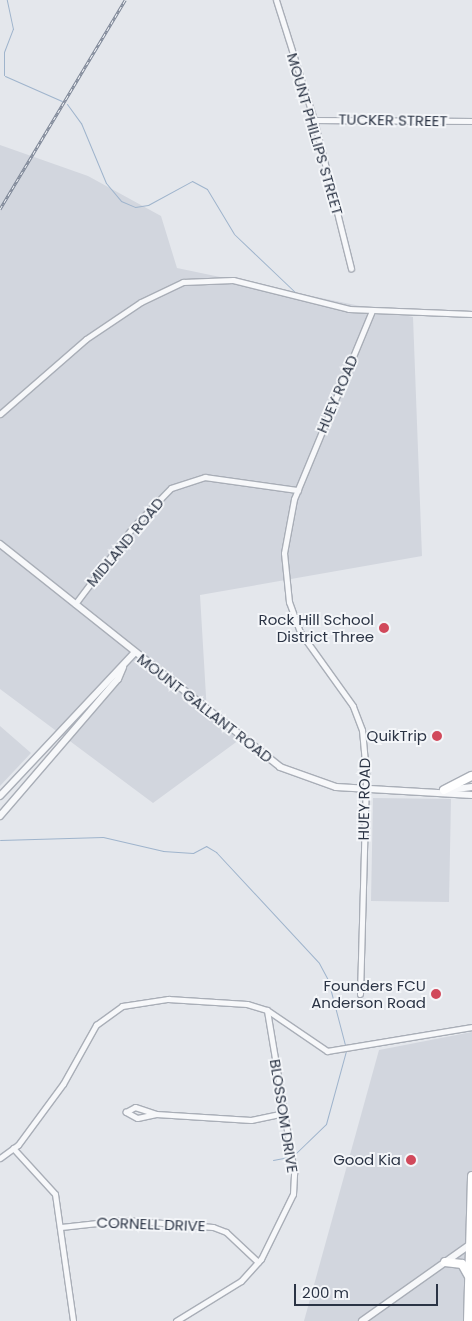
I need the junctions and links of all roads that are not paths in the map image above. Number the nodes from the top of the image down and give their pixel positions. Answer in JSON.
{"nodes":[{"id":1,"x":276,"y":0,"type":"edge"},
{"id":2,"x":314,"y":120,"type":"junction"},
{"id":3,"x":472,"y":122,"type":"edge"},
{"id":4,"x":351,"y":268,"type":"dead end"},
{"id":5,"x":372,"y":311,"type":"junction"},
{"id":6,"x":472,"y":314,"type":"edge"},
{"id":7,"x":0,"y":414,"type":"edge"},
{"id":8,"x":298,"y":490,"type":"junction"},
{"id":9,"x":0,"y":544,"type":"edge"},
{"id":10,"x":74,"y":604,"type":"junction"},
{"id":11,"x":135,"y":652,"type":"junction"},
{"id":12,"x":123,"y":666,"type":"junction"},
{"id":13,"x":472,"y":776,"type":"edge"},
{"id":14,"x":472,"y":787,"type":"edge"},
{"id":15,"x":365,"y":788,"type":"junction"},
{"id":16,"x":444,"y":790,"type":"junction"},
{"id":17,"x":472,"y":795,"type":"edge"},
{"id":18,"x":0,"y":796,"type":"edge"},
{"id":19,"x":0,"y":816,"type":"edge"},
{"id":20,"x":360,"y":994,"type":"dead end"},
{"id":21,"x":266,"y":1010,"type":"junction"},
{"id":22,"x":472,"y":1027,"type":"edge"},
{"id":23,"x":284,"y":1113,"type":"junction"},
{"id":24,"x":156,"y":1114,"type":"junction"},
{"id":25,"x":13,"y":1148,"type":"junction"},
{"id":26,"x":0,"y":1158,"type":"edge"},
{"id":27,"x":472,"y":1176,"type":"edge"},
{"id":28,"x":471,"y":1217,"type":"edge"},
{"id":29,"x":61,"y":1227,"type":"junction"},
{"id":30,"x":471,"y":1242,"type":"edge"},
{"id":31,"x":258,"y":1262,"type":"junction"},
{"id":32,"x":445,"y":1262,"type":"junction"},
{"id":33,"x":469,"y":1277,"type":"junction"},
{"id":34,"x":72,"y":1321,"type":"edge"},
{"id":35,"x":176,"y":1321,"type":"edge"},
{"id":36,"x":362,"y":1321,"type":"edge"},
{"id":37,"x":468,"y":1321,"type":"edge"}],
"edges":[{"from":1,"to":2,"type":"street","name":"MOUNT PHILLIPS STREET"},
{"from":2,"to":3,"type":"street","name":"TUCKER STREET"},
{"from":2,"to":4,"type":"street","name":"MOUNT PHILLIPS STREET"},
{"from":5,"to":6,"type":"street"},
{"from":5,"to":7,"type":"street"},
{"from":5,"to":8,"type":"street","name":"HUEY ROAD"},
{"from":8,"to":10,"type":"street","name":"MIDLAND ROAD"},
{"from":8,"to":15,"type":"street","name":"HUEY ROAD"},
{"from":9,"to":10,"type":"street","name":"MOUNT GALLANT ROAD"},
{"from":10,"to":11,"type":"street","name":"MOUNT GALLANT ROAD"},
{"from":11,"to":12,"type":"street"},
{"from":11,"to":15,"type":"street","name":"MOUNT GALLANT ROAD"},
{"from":12,"to":18,"type":"street"},
{"from":12,"to":19,"type":"street"},
{"from":13,"to":16,"type":"main road"},
{"from":14,"to":16,"type":"street","name":"MOUNT GALLANT ROAD"},
{"from":15,"to":16,"type":"street","name":"MOUNT GALLANT ROAD"},
{"from":15,"to":20,"type":"street","name":"HUEY ROAD"},
{"from":16,"to":17,"type":"street","name":"MOUNT GALLANT ROAD"},
{"from":21,"to":22,"type":"street"},
{"from":21,"to":23,"type":"street","name":"BLOSSOM DRIVE"},
{"from":21,"to":25,"type":"street"},
{"from":23,"to":24,"type":"street"},
{"from":23,"to":31,"type":"street","name":"BLOSSOM DRIVE"},
{"from":24,"to":24,"type":"street"},
{"from":25,"to":26,"type":"street"},
{"from":25,"to":29,"type":"street"},
{"from":27,"to":28,"type":"main road"},
{"from":28,"to":30,"type":"main road"},
{"from":29,"to":31,"type":"street","name":"CORNELL DRIVE"},
{"from":29,"to":34,"type":"street"},
{"from":30,"to":32,"type":"street"},
{"from":30,"to":33,"type":"main road"},
{"from":31,"to":35,"type":"street","name":"BLOSSOM DRIVE"},
{"from":32,"to":33,"type":"main road"},
{"from":32,"to":36,"type":"street"},
{"from":33,"to":37,"type":"main road"}]}
